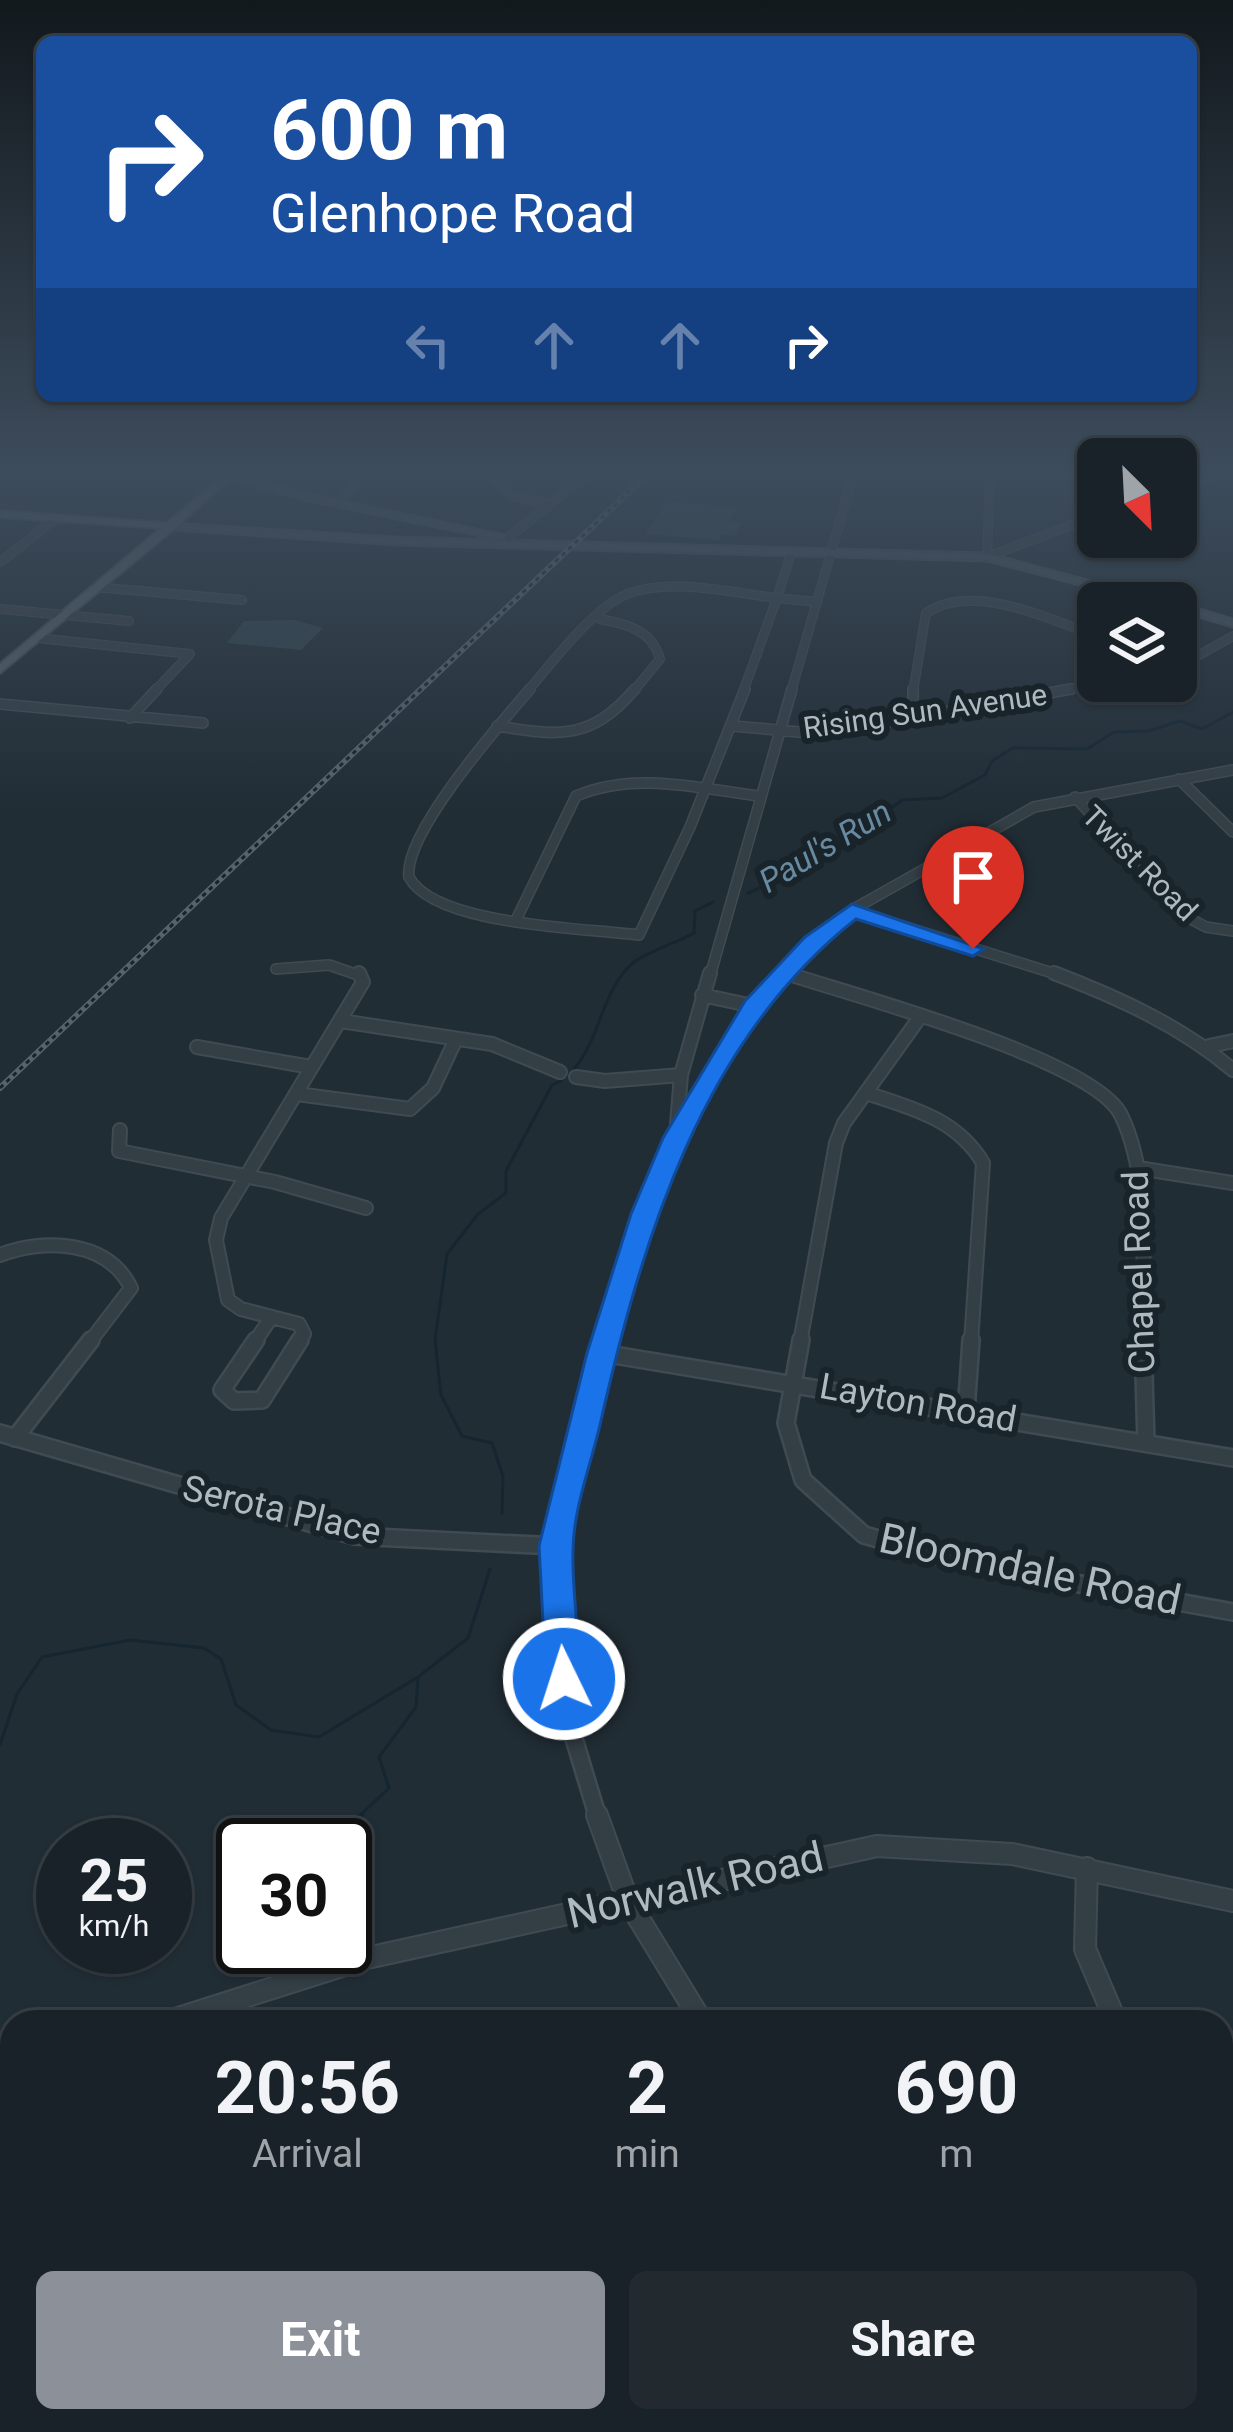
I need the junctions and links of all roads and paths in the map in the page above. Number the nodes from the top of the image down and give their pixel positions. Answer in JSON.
{"nodes":[{"id":1,"x":779,"y":585,"type":"edge"},
{"id":2,"x":822,"y":585,"type":"edge"},
{"id":3,"x":95,"y":587,"type":"joint"},
{"id":4,"x":775,"y":599,"type":"junction"},
{"id":5,"x":242,"y":601,"type":"dead end"},
{"id":6,"x":817,"y":602,"type":"junction"},
{"id":7,"x":0,"y":609,"type":"edge"},
{"id":8,"x":1197,"y":612,"type":"edge"},
{"id":9,"x":62,"y":615,"type":"junction"},
{"id":10,"x":600,"y":619,"type":"junction"},
{"id":11,"x":129,"y":621,"type":"dead end"},
{"id":12,"x":1233,"y":623,"type":"edge"},
{"id":13,"x":1077,"y":630,"type":"edge"},
{"id":14,"x":1233,"y":636,"type":"edge"},
{"id":15,"x":37,"y":638,"type":"junction"},
{"id":16,"x":1197,"y":659,"type":"edge"},
{"id":17,"x":0,"y":670,"type":"edge"},
{"id":18,"x":1077,"y":688,"type":"edge"},
{"id":19,"x":0,"y":704,"type":"edge"},
{"id":20,"x":913,"y":717,"type":"junction"},
{"id":21,"x":130,"y":718,"type":"junction"},
{"id":22,"x":202,"y":723,"type":"dead end"},
{"id":23,"x":497,"y":726,"type":"junction"},
{"id":24,"x":733,"y":726,"type":"junction"},
{"id":25,"x":777,"y":731,"type":"junction"},
{"id":26,"x":1233,"y":770,"type":"edge"},
{"id":27,"x":1179,"y":779,"type":"junction"},
{"id":28,"x":706,"y":790,"type":"junction"},
{"id":29,"x":758,"y":796,"type":"junction"},
{"id":30,"x":1076,"y":796,"type":"junction"},
{"id":31,"x":1233,"y":832,"type":"edge"},
{"id":32,"x":852,"y":910,"type":"junction"},
{"id":33,"x":516,"y":920,"type":"junction"},
{"id":34,"x":1233,"y":931,"type":"edge"},
{"id":35,"x":276,"y":970,"type":"dead end"},
{"id":36,"x":784,"y":972,"type":"junction"},
{"id":37,"x":702,"y":995,"type":"junction"},
{"id":38,"x":753,"y":1006,"type":"junction"},
{"id":39,"x":920,"y":1017,"type":"junction"},
{"id":40,"x":341,"y":1022,"type":"junction"},
{"id":41,"x":456,"y":1039,"type":"junction"},
{"id":42,"x":1233,"y":1041,"type":"edge"},
{"id":43,"x":1210,"y":1046,"type":"junction"},
{"id":44,"x":197,"y":1047,"type":"dead end"},
{"id":45,"x":310,"y":1067,"type":"junction"},
{"id":46,"x":1233,"y":1070,"type":"edge"},
{"id":47,"x":560,"y":1072,"type":"dead end"},
{"id":48,"x":681,"y":1076,"type":"junction"},
{"id":49,"x":576,"y":1077,"type":"dead end"},
{"id":50,"x":866,"y":1093,"type":"junction"},
{"id":51,"x":297,"y":1094,"type":"junction"},
{"id":52,"x":120,"y":1130,"type":"dead end"},
{"id":53,"x":676,"y":1138,"type":"junction"},
{"id":54,"x":1138,"y":1168,"type":"junction"},
{"id":55,"x":244,"y":1180,"type":"junction"},
{"id":56,"x":1233,"y":1183,"type":"edge"},
{"id":57,"x":366,"y":1208,"type":"dead end"},
{"id":58,"x":0,"y":1255,"type":"edge"},
{"id":59,"x":271,"y":1318,"type":"junction"},
{"id":60,"x":602,"y":1353,"type":"junction"},
{"id":61,"x":793,"y":1382,"type":"junction"},
{"id":62,"x":965,"y":1412,"type":"junction"},
{"id":63,"x":7,"y":1436,"type":"edge"},
{"id":64,"x":1146,"y":1443,"type":"junction"},
{"id":65,"x":1233,"y":1458,"type":"edge"},
{"id":66,"x":556,"y":1546,"type":"junction"},
{"id":67,"x":1233,"y":1612,"type":"edge"},
{"id":68,"x":1087,"y":1868,"type":"junction"},
{"id":69,"x":628,"y":1901,"type":"junction"},
{"id":70,"x":1233,"y":1901,"type":"edge"},
{"id":71,"x":204,"y":2010,"type":"edge"},
{"id":72,"x":695,"y":2010,"type":"edge"},
{"id":73,"x":1111,"y":2010,"type":"edge"}],
"edges":[{"from":1,"to":4,"type":"street"},
{"from":2,"to":6,"type":"street"},
{"from":3,"to":5,"type":"street"},
{"from":3,"to":9,"type":"main road"},
{"from":4,"to":6,"type":"street"},
{"from":4,"to":10,"type":"street"},
{"from":4,"to":24,"type":"street"},
{"from":6,"to":25,"type":"street"},
{"from":7,"to":9,"type":"street"},
{"from":8,"to":12,"type":"main road"},
{"from":9,"to":11,"type":"street"},
{"from":9,"to":15,"type":"main road"},
{"from":10,"to":23,"type":"street"},
{"from":10,"to":23,"type":"street"},
{"from":13,"to":20,"type":"street"},
{"from":14,"to":16,"type":"street"},
{"from":15,"to":17,"type":"main road"},
{"from":15,"to":21,"type":"street"},
{"from":18,"to":20,"type":"street","name":"Rising Sun Avenue"},
{"from":19,"to":21,"type":"street"},
{"from":20,"to":25,"type":"street","name":"Rising Sun Avenue"},
{"from":21,"to":22,"type":"street"},
{"from":23,"to":33,"type":"street"},
{"from":24,"to":25,"type":"street","name":"Rising Sun Avenue"},
{"from":24,"to":28,"type":"street"},
{"from":25,"to":29,"type":"street"},
{"from":26,"to":27,"type":"street"},
{"from":27,"to":30,"type":"street"},
{"from":27,"to":31,"type":"street"},
{"from":28,"to":29,"type":"street"},
{"from":28,"to":33,"type":"street"},
{"from":28,"to":33,"type":"street"},
{"from":29,"to":37,"type":"street"},
{"from":30,"to":32,"type":"street"},
{"from":30,"to":34,"type":"street","name":"Twist Road"},
{"from":32,"to":36,"type":"street"},
{"from":32,"to":43,"type":"street"},
{"from":35,"to":40,"type":"street"},
{"from":36,"to":38,"type":"street"},
{"from":36,"to":39,"type":"street","name":"Chapel Road"},
{"from":37,"to":38,"type":"street"},
{"from":37,"to":48,"type":"street"},
{"from":38,"to":53,"type":"street"},
{"from":39,"to":50,"type":"street","name":"Bloomdale Road"},
{"from":39,"to":54,"type":"street","name":"Chapel Road"},
{"from":40,"to":41,"type":"street"},
{"from":40,"to":45,"type":"street"},
{"from":41,"to":47,"type":"street"},
{"from":41,"to":51,"type":"street"},
{"from":42,"to":43,"type":"street"},
{"from":43,"to":46,"type":"street"},
{"from":44,"to":45,"type":"street"},
{"from":45,"to":51,"type":"street"},
{"from":48,"to":49,"type":"street"},
{"from":48,"to":53,"type":"street"},
{"from":50,"to":61,"type":"street","name":"Bloomdale Road"},
{"from":50,"to":62,"type":"street"},
{"from":51,"to":55,"type":"street"},
{"from":52,"to":55,"type":"street"},
{"from":53,"to":60,"type":"street"},
{"from":54,"to":56,"type":"street"},
{"from":54,"to":64,"type":"street","name":"Chapel Road"},
{"from":55,"to":57,"type":"street"},
{"from":55,"to":59,"type":"street"},
{"from":58,"to":63,"type":"street","name":"Serota Place"},
{"from":59,"to":59,"type":"street"},
{"from":60,"to":61,"type":"street","name":"Layton Road"},
{"from":60,"to":66,"type":"street"},
{"from":61,"to":62,"type":"street","name":"Layton Road"},
{"from":61,"to":67,"type":"street","name":"Bloomdale Road"},
{"from":62,"to":64,"type":"street","name":"Layton Road"},
{"from":63,"to":66,"type":"street","name":"Serota Place"},
{"from":64,"to":65,"type":"street","name":"Layton Road"},
{"from":66,"to":69,"type":"street"},
{"from":68,"to":69,"type":"street","name":"Norwalk Road"},
{"from":68,"to":70,"type":"street","name":"Norwalk Road"},
{"from":68,"to":73,"type":"street"},
{"from":69,"to":71,"type":"street","name":"Norwalk Road"},
{"from":69,"to":72,"type":"street"}]}
